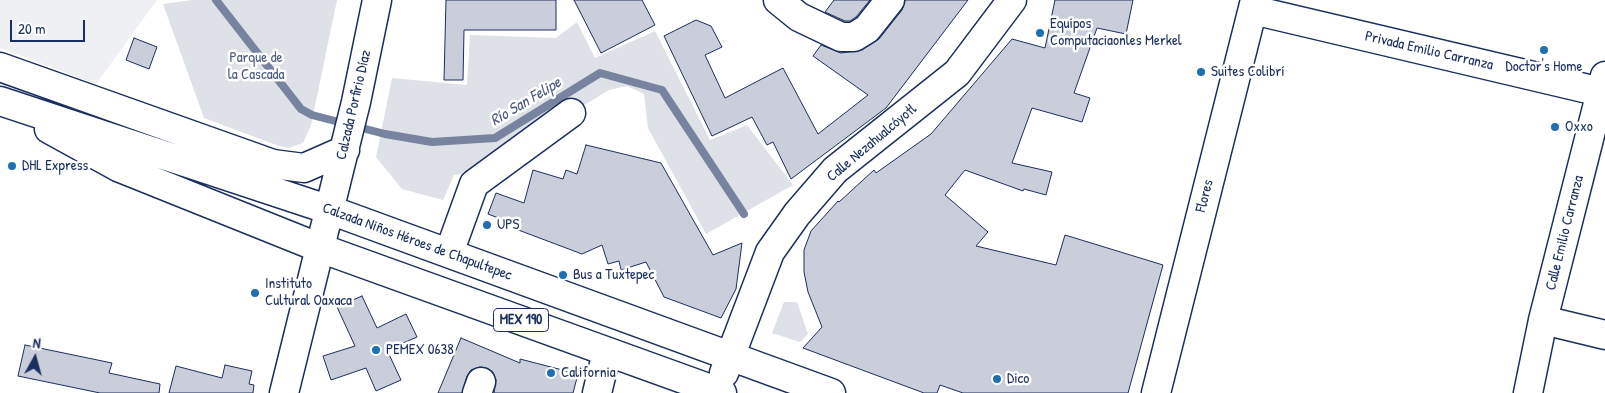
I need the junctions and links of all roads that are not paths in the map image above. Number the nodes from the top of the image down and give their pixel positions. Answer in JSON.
{"nodes":[{"id":1,"x":377,"y":0,"type":"edge"},
{"id":2,"x":778,"y":0,"type":"edge"},
{"id":3,"x":890,"y":0,"type":"edge"},
{"id":4,"x":1012,"y":0,"type":"edge"},
{"id":5,"x":1254,"y":5,"type":"edge"},
{"id":6,"x":805,"y":8,"type":"edge"},
{"id":7,"x":0,"y":67,"type":"edge"},
{"id":8,"x":1603,"y":86,"type":"edge"},
{"id":9,"x":0,"y":102,"type":"edge"},
{"id":10,"x":571,"y":113,"type":"dead end"},
{"id":11,"x":344,"y":150,"type":"junction"},
{"id":12,"x":330,"y":210,"type":"junction"},
{"id":13,"x":320,"y":248,"type":"junction"},
{"id":14,"x":449,"y":253,"type":"junction"},
{"id":15,"x":1543,"y":320,"type":"junction"},
{"id":16,"x":1605,"y":335,"type":"edge"},
{"id":17,"x":607,"y":352,"type":"junction"},
{"id":18,"x":729,"y":356,"type":"junction"},
{"id":19,"x":284,"y":393,"type":"edge"},
{"id":20,"x":597,"y":393,"type":"edge"},
{"id":21,"x":720,"y":393,"type":"edge"},
{"id":22,"x":832,"y":393,"type":"edge"},
{"id":23,"x":1156,"y":393,"type":"edge"},
{"id":24,"x":1528,"y":393,"type":"edge"}],
"edges":[{"from":1,"to":11,"type":"main road","name":"Calzada Porfirio Díaz"},
{"from":2,"to":6,"type":"main road"},
{"from":3,"to":6,"type":"main road"},
{"from":4,"to":18,"type":"main road","name":"Calle Nezahualcóyotl"},
{"from":5,"to":8,"type":"main road","name":"Privada Emilio Carranza"},
{"from":5,"to":23,"type":"main road","name":"Flores"},
{"from":7,"to":11,"type":"main road"},
{"from":8,"to":15,"type":"main road","name":"Calle Emilio Carranza"},
{"from":9,"to":12,"type":"main road","name":"Calzada Niños Héroes de Chapultepec","number":"MEX 190"},
{"from":9,"to":13,"type":"main road","name":"Calzada Niños Héroes de Chapultepec","number":"MEX 190"},
{"from":10,"to":14,"type":"main road"},
{"from":11,"to":12,"type":"main road","name":"Calzada Porfirio Díaz"},
{"from":12,"to":13,"type":"main road","name":"Calzada Porfirio Díaz"},
{"from":12,"to":14,"type":"main road","name":"Calzada Niños Héroes de Chapultepec","number":"MEX 190"},
{"from":13,"to":17,"type":"main road","name":"Calzada Niños Héroes de Chapultepec","number":"MEX 190"},
{"from":13,"to":19,"type":"main road","name":"Calzada Porfirio Díaz"},
{"from":14,"to":18,"type":"main road","name":"Calzada Niños Héroes de Chapultepec","number":"MEX 190"},
{"from":15,"to":16,"type":"main road"},
{"from":15,"to":24,"type":"main road","name":"Calle Emilio Carranza"},
{"from":17,"to":20,"type":"main road"},
{"from":17,"to":21,"type":"main road","name":"Calzada Niños Héroes de Chapultepec","number":"MEX 190"},
{"from":18,"to":21,"type":"main road","name":"Calle Nezahualcóyotl"},
{"from":18,"to":22,"type":"main road","name":"Calzada Niños Héroes de Chapultepec","number":"MEX 190"}]}
